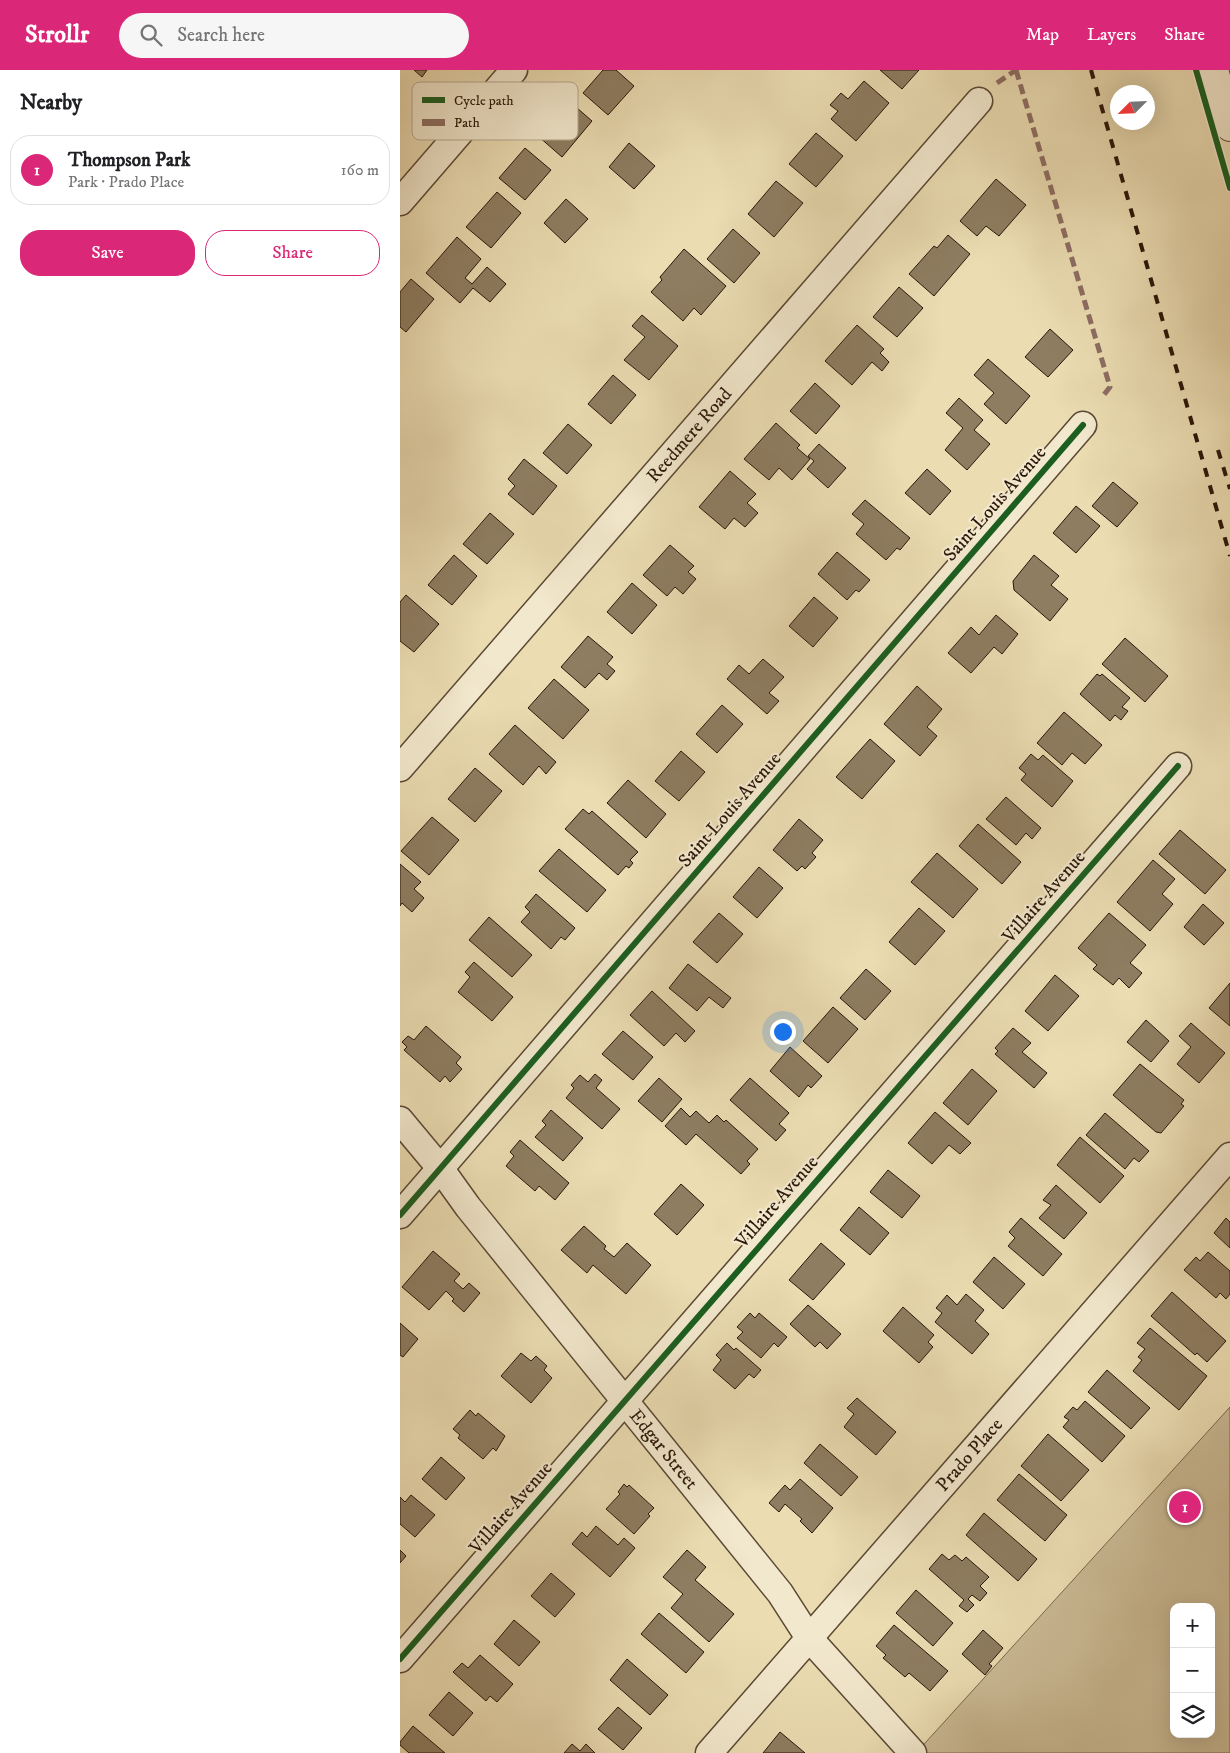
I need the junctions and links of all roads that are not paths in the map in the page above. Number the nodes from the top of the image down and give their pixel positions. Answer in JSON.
{"nodes":[{"id":1,"x":514,"y":70,"type":"edge"},
{"id":2,"x":1214,"y":70,"type":"edge"},
{"id":3,"x":504,"y":82,"type":"edge"},
{"id":4,"x":978,"y":101,"type":"dead end"},
{"id":5,"x":1230,"y":127,"type":"edge"},
{"id":6,"x":454,"y":140,"type":"edge"},
{"id":7,"x":400,"y":202,"type":"edge"},
{"id":8,"x":1083,"y":426,"type":"dead end"},
{"id":9,"x":1178,"y":766,"type":"dead end"},
{"id":10,"x":400,"y":768,"type":"edge"},
{"id":11,"x":400,"y":1120,"type":"edge"},
{"id":12,"x":1230,"y":1156,"type":"edge"},
{"id":13,"x":440,"y":1168,"type":"junction"},
{"id":14,"x":400,"y":1214,"type":"edge"},
{"id":15,"x":624,"y":1400,"type":"junction"},
{"id":16,"x":809,"y":1638,"type":"junction"},
{"id":17,"x":400,"y":1660,"type":"edge"},
{"id":18,"x":709,"y":1753,"type":"edge"},
{"id":19,"x":913,"y":1753,"type":"edge"}],
"edges":[{"from":1,"to":3,"type":"street"},
{"from":2,"to":5,"type":"street"},
{"from":4,"to":10,"type":"street","name":"Reedmere Road"},
{"from":6,"to":7,"type":"street"},
{"from":8,"to":13,"type":"street","name":"Saint Louis Avenue"},
{"from":9,"to":15,"type":"street","name":"Villaire Avenue"},
{"from":11,"to":13,"type":"street","name":"Edgar Street"},
{"from":12,"to":16,"type":"street","name":"Prado Place"},
{"from":13,"to":14,"type":"street","name":"Saint Louis Avenue"},
{"from":13,"to":15,"type":"street","name":"Edgar Street"},
{"from":15,"to":16,"type":"street","name":"Edgar Street"},
{"from":15,"to":17,"type":"street","name":"Villaire Avenue"},
{"from":16,"to":18,"type":"street","name":"Prado Place"},
{"from":16,"to":19,"type":"street","name":"Edgar Street"}]}
